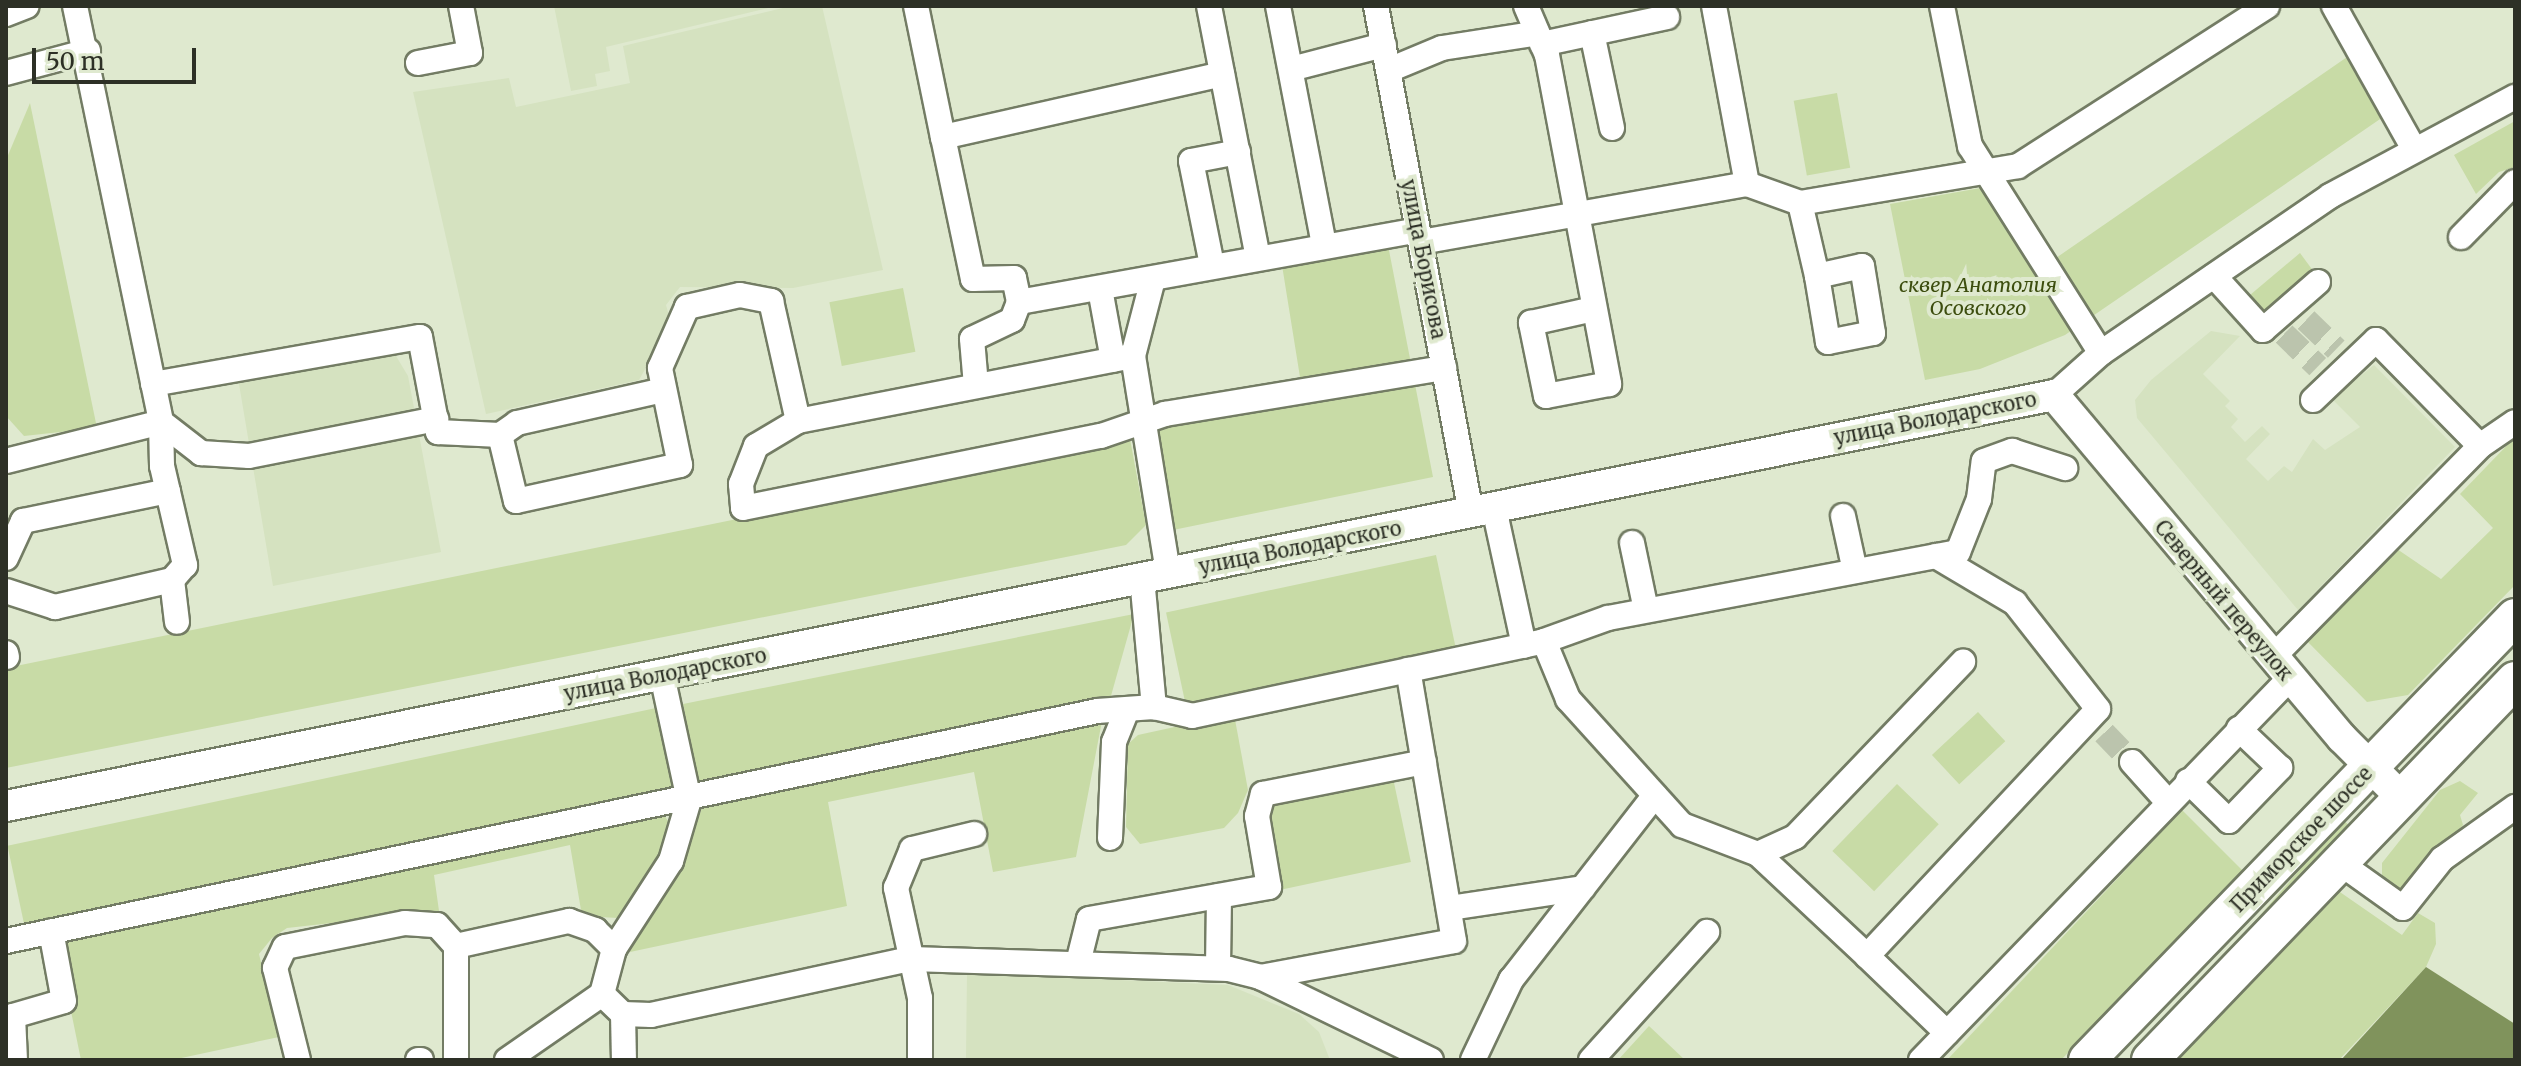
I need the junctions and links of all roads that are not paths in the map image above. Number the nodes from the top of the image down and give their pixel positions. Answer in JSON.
{"nodes":[{"id":1,"x":75,"y":6,"type":"edge"},
{"id":2,"x":461,"y":6,"type":"edge"},
{"id":3,"x":916,"y":6,"type":"edge"},
{"id":4,"x":1209,"y":6,"type":"edge"},
{"id":5,"x":1278,"y":6,"type":"edge"},
{"id":6,"x":1376,"y":6,"type":"edge"},
{"id":7,"x":1526,"y":6,"type":"edge"},
{"id":8,"x":1714,"y":6,"type":"edge"},
{"id":9,"x":1942,"y":6,"type":"edge"},
{"id":10,"x":2267,"y":6,"type":"edge"},
{"id":11,"x":2334,"y":6,"type":"edge"},
{"id":12,"x":1667,"y":17,"type":"dead end"},
{"id":13,"x":1592,"y":33,"type":"junction"},
{"id":14,"x":1537,"y":39,"type":"junction"},
{"id":15,"x":1384,"y":45,"type":"junction"},
{"id":16,"x":88,"y":51,"type":"junction"},
{"id":17,"x":418,"y":63,"type":"dead end"},
{"id":18,"x":1291,"y":69,"type":"junction"},
{"id":19,"x":1389,"y":70,"type":"junction"},
{"id":20,"x":6,"y":73,"type":"edge"},
{"id":21,"x":1222,"y":74,"type":"junction"},
{"id":22,"x":2515,"y":97,"type":"edge"},
{"id":23,"x":1612,"y":128,"type":"dead end"},
{"id":24,"x":943,"y":137,"type":"junction"},
{"id":25,"x":2414,"y":149,"type":"junction"},
{"id":26,"x":1238,"y":152,"type":"junction"},
{"id":27,"x":1989,"y":174,"type":"junction"},
{"id":28,"x":2515,"y":182,"type":"edge"},
{"id":29,"x":1747,"y":184,"type":"junction"},
{"id":30,"x":1800,"y":203,"type":"junction"},
{"id":31,"x":1576,"y":214,"type":"junction"},
{"id":32,"x":1420,"y":236,"type":"junction"},
{"id":33,"x":2461,"y":237,"type":"dead end"},
{"id":34,"x":1324,"y":246,"type":"junction"},
{"id":35,"x":1258,"y":257,"type":"junction"},
{"id":36,"x":1212,"y":265,"type":"junction"},
{"id":37,"x":1817,"y":276,"type":"dead end"},
{"id":38,"x":2214,"y":276,"type":"junction"},
{"id":39,"x":1153,"y":279,"type":"junction"},
{"id":40,"x":2318,"y":282,"type":"dead end"},
{"id":41,"x":1100,"y":289,"type":"junction"},
{"id":42,"x":1019,"y":302,"type":"junction"},
{"id":43,"x":1593,"y":309,"type":"dead end"},
{"id":44,"x":2101,"y":353,"type":"junction"},
{"id":45,"x":1123,"y":358,"type":"junction"},
{"id":46,"x":1444,"y":368,"type":"junction"},
{"id":47,"x":153,"y":384,"type":"junction"},
{"id":48,"x":976,"y":386,"type":"junction"},
{"id":49,"x":663,"y":390,"type":"junction"},
{"id":50,"x":2054,"y":395,"type":"junction"},
{"id":51,"x":2313,"y":400,"type":"dead end"},
{"id":52,"x":436,"y":419,"type":"junction"},
{"id":53,"x":798,"y":421,"type":"junction"},
{"id":54,"x":161,"y":422,"type":"junction"},
{"id":55,"x":2515,"y":422,"type":"edge"},
{"id":56,"x":1141,"y":423,"type":"junction"},
{"id":57,"x":500,"y":435,"type":"junction"},
{"id":58,"x":2480,"y":446,"type":"junction"},
{"id":59,"x":6,"y":461,"type":"edge"},
{"id":60,"x":2065,"y":468,"type":"dead end"},
{"id":61,"x":168,"y":491,"type":"junction"},
{"id":62,"x":1482,"y":510,"type":"junction"},
{"id":63,"x":1843,"y":516,"type":"dead end"},
{"id":64,"x":1632,"y":543,"type":"dead end"},
{"id":65,"x":1936,"y":556,"type":"junction"},
{"id":66,"x":6,"y":558,"type":"edge"},
{"id":67,"x":1855,"y":571,"type":"junction"},
{"id":68,"x":1155,"y":576,"type":"junction"},
{"id":69,"x":172,"y":580,"type":"junction"},
{"id":70,"x":6,"y":591,"type":"edge"},
{"id":71,"x":1646,"y":610,"type":"junction"},
{"id":72,"x":2515,"y":617,"type":"edge"},
{"id":73,"x":177,"y":622,"type":"dead end"},
{"id":74,"x":1534,"y":643,"type":"junction"},
{"id":75,"x":1963,"y":662,"type":"dead end"},
{"id":76,"x":2282,"y":667,"type":"junction"},
{"id":77,"x":1408,"y":670,"type":"junction"},
{"id":78,"x":662,"y":675,"type":"junction"},
{"id":79,"x":2515,"y":680,"type":"edge"},
{"id":80,"x":1154,"y":707,"type":"junction"},
{"id":81,"x":1126,"y":712,"type":"junction"},
{"id":82,"x":2239,"y":729,"type":"junction"},
{"id":83,"x":1424,"y":762,"type":"junction"},
{"id":84,"x":2132,"y":762,"type":"tunnel mouth"},
{"id":85,"x":2370,"y":768,"type":"junction"},
{"id":86,"x":2188,"y":781,"type":"junction"},
{"id":87,"x":1655,"y":795,"type":"junction"},
{"id":88,"x":2402,"y":798,"type":"junction"},
{"id":89,"x":689,"y":800,"type":"junction"},
{"id":90,"x":2168,"y":802,"type":"junction"},
{"id":91,"x":6,"y":806,"type":"edge"},
{"id":92,"x":2515,"y":807,"type":"edge"},
{"id":93,"x":974,"y":834,"type":"dead end"},
{"id":94,"x":1110,"y":838,"type":"dead end"},
{"id":95,"x":1758,"y":854,"type":"junction"},
{"id":96,"x":2340,"y":863,"type":"junction"},
{"id":97,"x":1583,"y":888,"type":"junction"},
{"id":98,"x":1219,"y":896,"type":"junction"},
{"id":99,"x":1449,"y":908,"type":"junction"},
{"id":100,"x":51,"y":931,"type":"junction"},
{"id":101,"x":1707,"y":932,"type":"dead end"},
{"id":102,"x":6,"y":941,"type":"edge"},
{"id":103,"x":456,"y":946,"type":"junction"},
{"id":104,"x":614,"y":949,"type":"junction"},
{"id":105,"x":1867,"y":956,"type":"junction"},
{"id":106,"x":911,"y":959,"type":"junction"},
{"id":107,"x":1078,"y":963,"type":"junction"},
{"id":108,"x":1218,"y":968,"type":"junction"},
{"id":109,"x":1260,"y":977,"type":"junction"},
{"id":110,"x":602,"y":994,"type":"junction"},
{"id":111,"x":623,"y":1014,"type":"junction"},
{"id":112,"x":9,"y":1017,"type":"edge"},
{"id":113,"x":1947,"y":1033,"type":"junction"},
{"id":114,"x":15,"y":1060,"type":"edge"},
{"id":115,"x":298,"y":1060,"type":"edge"},
{"id":116,"x":456,"y":1060,"type":"edge"},
{"id":117,"x":507,"y":1060,"type":"edge"},
{"id":118,"x":624,"y":1060,"type":"edge"},
{"id":119,"x":920,"y":1060,"type":"edge"},
{"id":120,"x":1431,"y":1060,"type":"edge"},
{"id":121,"x":1473,"y":1060,"type":"edge"},
{"id":122,"x":1591,"y":1060,"type":"edge"},
{"id":123,"x":1921,"y":1060,"type":"edge"},
{"id":124,"x":2087,"y":1060,"type":"edge"},
{"id":125,"x":2150,"y":1060,"type":"edge"}],
"edges":[{"from":1,"to":16,"type":"street"},
{"from":2,"to":17,"type":"street"},
{"from":3,"to":24,"type":"street"},
{"from":4,"to":21,"type":"street"},
{"from":5,"to":18,"type":"street"},
{"from":6,"to":15,"type":"street","name":"улица Борисова"},
{"from":7,"to":14,"type":"street"},
{"from":8,"to":29,"type":"street"},
{"from":9,"to":27,"type":"street"},
{"from":10,"to":27,"type":"street"},
{"from":11,"to":25,"type":"street"},
{"from":12,"to":13,"type":"street"},
{"from":13,"to":14,"type":"street"},
{"from":13,"to":23,"type":"street"},
{"from":14,"to":19,"type":"street"},
{"from":14,"to":31,"type":"street"},
{"from":15,"to":18,"type":"street"},
{"from":15,"to":19,"type":"street","name":"улица Борисова"},
{"from":16,"to":20,"type":"street"},
{"from":16,"to":47,"type":"street"},
{"from":18,"to":34,"type":"street"},
{"from":19,"to":32,"type":"street","name":"улица Борисова"},
{"from":21,"to":24,"type":"street"},
{"from":21,"to":26,"type":"street"},
{"from":22,"to":25,"type":"street","name":"улица Володарского"},
{"from":24,"to":42,"type":"street"},
{"from":25,"to":38,"type":"street","name":"улица Володарского"},
{"from":26,"to":35,"type":"street"},
{"from":26,"to":36,"type":"street"},
{"from":27,"to":30,"type":"street"},
{"from":27,"to":44,"type":"street"},
{"from":28,"to":33,"type":"street"},
{"from":29,"to":30,"type":"street"},
{"from":29,"to":31,"type":"street"},
{"from":30,"to":37,"type":"street"},
{"from":31,"to":32,"type":"street"},
{"from":31,"to":43,"type":"street"},
{"from":32,"to":34,"type":"street"},
{"from":32,"to":46,"type":"street","name":"улица Борисова"},
{"from":34,"to":35,"type":"street"},
{"from":35,"to":36,"type":"street"},
{"from":36,"to":39,"type":"street"},
{"from":38,"to":40,"type":"street"},
{"from":38,"to":44,"type":"street","name":"улица Володарского"},
{"from":39,"to":41,"type":"street"},
{"from":39,"to":45,"type":"street"},
{"from":41,"to":42,"type":"street"},
{"from":41,"to":45,"type":"street"},
{"from":42,"to":48,"type":"street"},
{"from":44,"to":50,"type":"street","name":"улица Володарского"},
{"from":45,"to":48,"type":"street"},
{"from":45,"to":56,"type":"street"},
{"from":46,"to":56,"type":"street"},
{"from":46,"to":62,"type":"street","name":"улица Борисова"},
{"from":47,"to":52,"type":"street"},
{"from":47,"to":54,"type":"street"},
{"from":48,"to":53,"type":"street"},
{"from":49,"to":53,"type":"street"},
{"from":49,"to":57,"type":"street"},
{"from":49,"to":57,"type":"street"},
{"from":50,"to":62,"type":"main road","name":"улица Володарского"},
{"from":50,"to":76,"type":"main road","name":"Северный переулок"},
{"from":51,"to":58,"type":"street"},
{"from":52,"to":54,"type":"street"},
{"from":52,"to":57,"type":"street"},
{"from":53,"to":56,"type":"street"},
{"from":54,"to":59,"type":"street"},
{"from":54,"to":61,"type":"street"},
{"from":55,"to":58,"type":"street"},
{"from":56,"to":68,"type":"street"},
{"from":58,"to":76,"type":"street"},
{"from":60,"to":65,"type":"street"},
{"from":61,"to":66,"type":"street"},
{"from":61,"to":69,"type":"street"},
{"from":62,"to":68,"type":"main road","name":"улица Володарского"},
{"from":62,"to":74,"type":"street","name":"улица Борисова"},
{"from":63,"to":67,"type":"street"},
{"from":64,"to":71,"type":"street"},
{"from":65,"to":67,"type":"street"},
{"from":65,"to":105,"type":"street"},
{"from":67,"to":71,"type":"street"},
{"from":68,"to":78,"type":"main road","name":"улица Володарского"},
{"from":68,"to":80,"type":"street"},
{"from":69,"to":70,"type":"street"},
{"from":69,"to":73,"type":"street"},
{"from":71,"to":74,"type":"street"},
{"from":72,"to":85,"type":"highway","name":"Приморское шоссе"},
{"from":74,"to":77,"type":"street"},
{"from":74,"to":87,"type":"street","name":"улица Борисова"},
{"from":75,"to":95,"type":"street"},
{"from":76,"to":82,"type":"street"},
{"from":76,"to":85,"type":"main road","name":"Северный переулок"},
{"from":77,"to":80,"type":"street"},
{"from":77,"to":83,"type":"street"},
{"from":78,"to":89,"type":"street"},
{"from":78,"to":91,"type":"main road","name":"улица Володарского"},
{"from":79,"to":88,"type":"highway"},
{"from":80,"to":81,"type":"street"},
{"from":81,"to":89,"type":"street"},
{"from":81,"to":94,"type":"street"},
{"from":82,"to":86,"type":"street"},
{"from":82,"to":86,"type":"street"},
{"from":83,"to":98,"type":"street"},
{"from":83,"to":99,"type":"street"},
{"from":84,"to":90,"type":"street"},
{"from":85,"to":88,"type":"main road","name":"Северный переулок"},
{"from":85,"to":124,"type":"highway","name":"Приморское шоссе"},
{"from":86,"to":90,"type":"street"},
{"from":87,"to":95,"type":"street","name":"улица Борисова"},
{"from":87,"to":97,"type":"street"},
{"from":88,"to":96,"type":"highway"},
{"from":89,"to":100,"type":"street"},
{"from":89,"to":104,"type":"street"},
{"from":90,"to":113,"type":"street"},
{"from":92,"to":96,"type":"street"},
{"from":93,"to":106,"type":"street"},
{"from":95,"to":105,"type":"street"},
{"from":96,"to":125,"type":"highway"},
{"from":97,"to":99,"type":"street"},
{"from":97,"to":121,"type":"street"},
{"from":98,"to":107,"type":"street"},
{"from":98,"to":108,"type":"street"},
{"from":99,"to":109,"type":"street"},
{"from":100,"to":102,"type":"street"},
{"from":100,"to":112,"type":"street"},
{"from":101,"to":122,"type":"street"},
{"from":103,"to":104,"type":"street"},
{"from":103,"to":115,"type":"street"},
{"from":103,"to":116,"type":"street"},
{"from":104,"to":110,"type":"street"},
{"from":105,"to":113,"type":"street"},
{"from":106,"to":107,"type":"street"},
{"from":106,"to":111,"type":"street"},
{"from":106,"to":119,"type":"street"},
{"from":107,"to":108,"type":"street"},
{"from":108,"to":109,"type":"street"},
{"from":109,"to":120,"type":"street"},
{"from":110,"to":111,"type":"street"},
{"from":110,"to":117,"type":"street"},
{"from":111,"to":118,"type":"street"},
{"from":112,"to":114,"type":"street"},
{"from":113,"to":123,"type":"street"}]}
